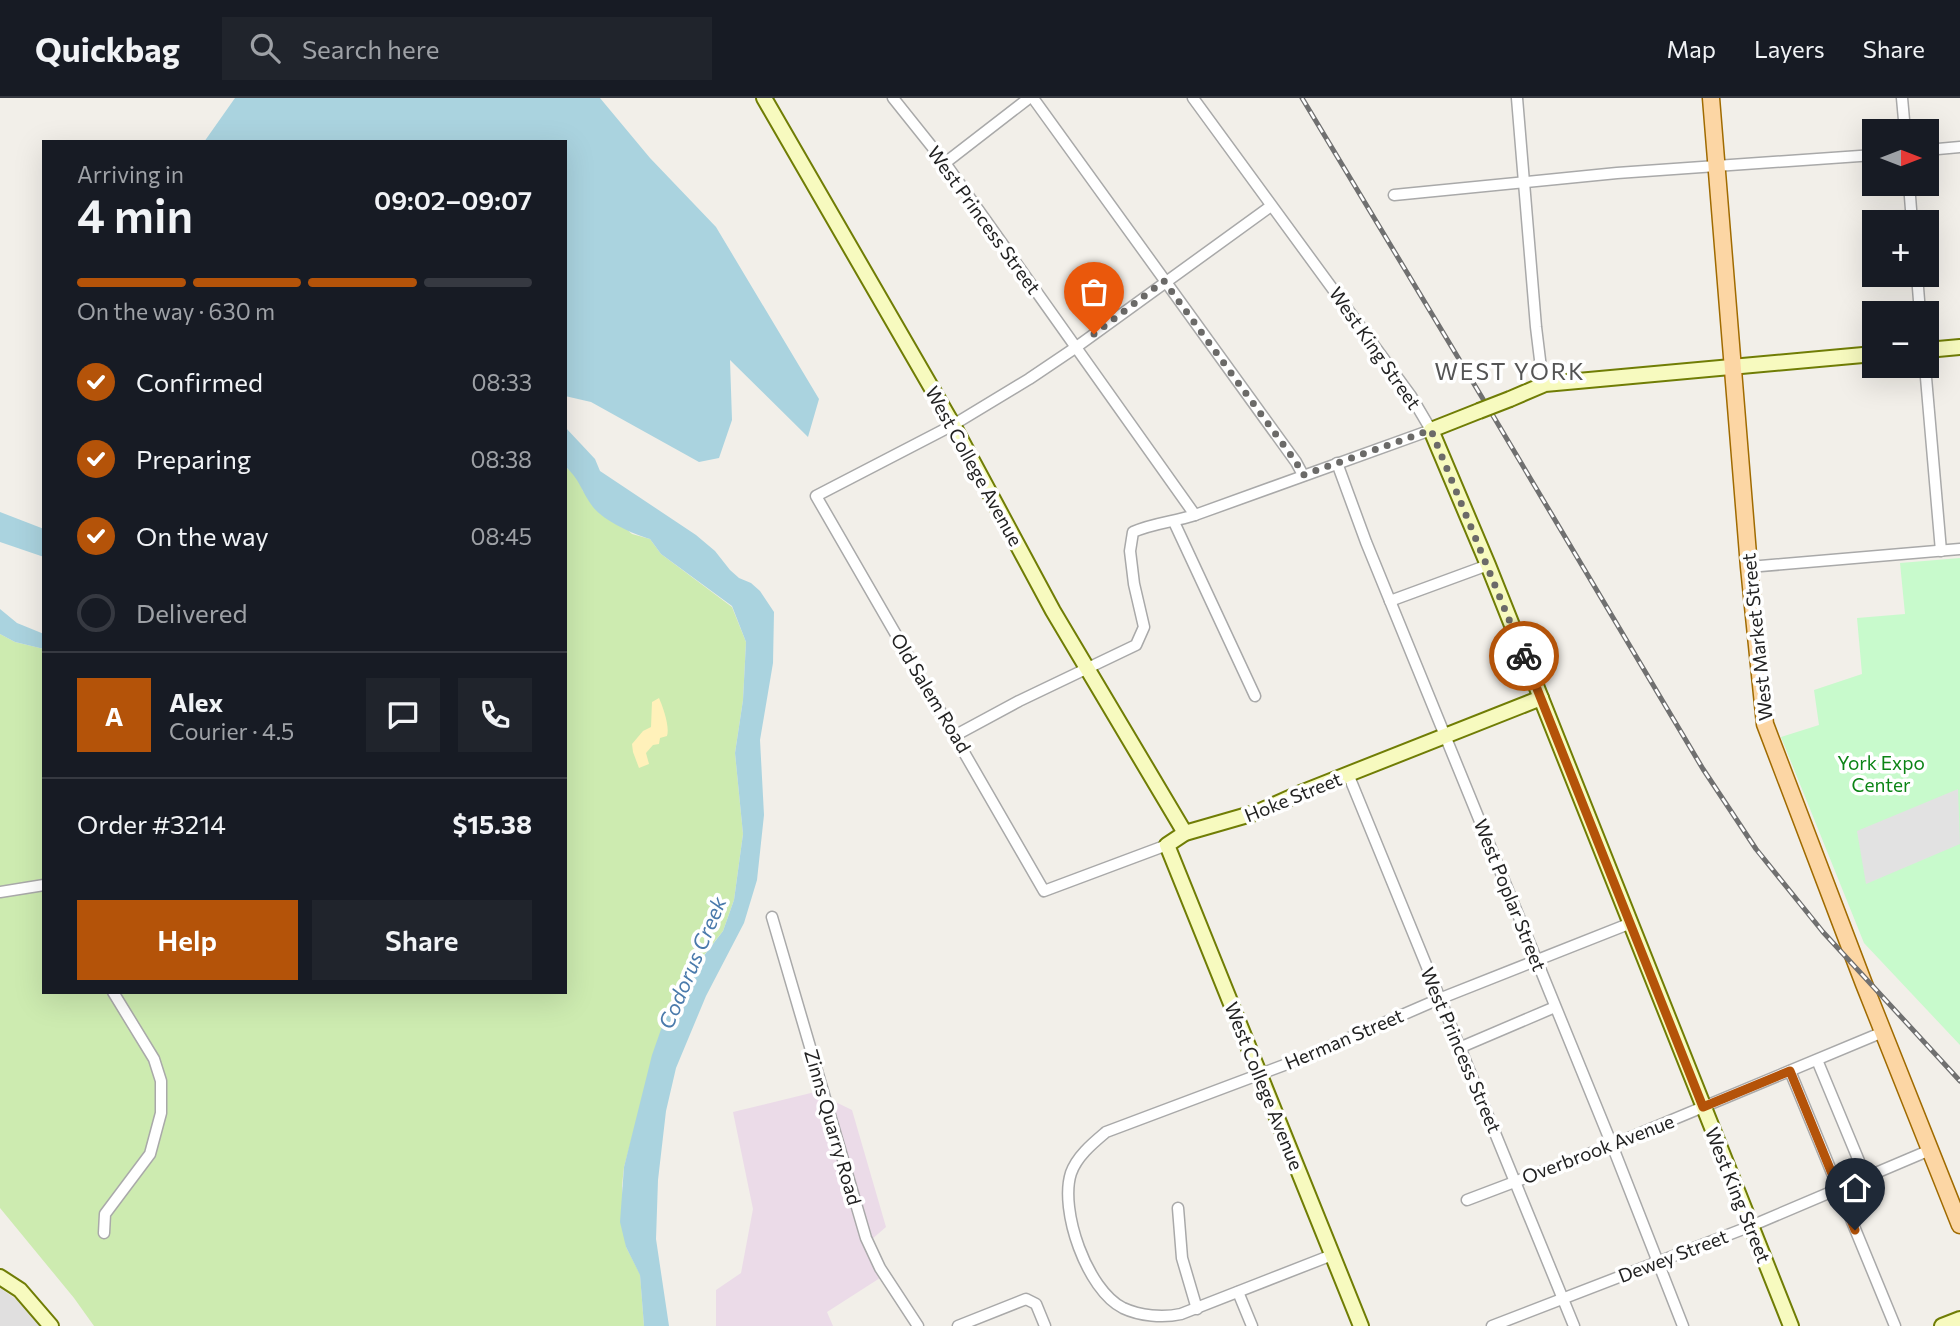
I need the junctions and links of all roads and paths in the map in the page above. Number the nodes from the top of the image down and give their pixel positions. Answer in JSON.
{"nodes":[{"id":1,"x":764,"y":98,"type":"edge"},
{"id":2,"x":893,"y":98,"type":"edge"},
{"id":3,"x":1031,"y":98,"type":"edge"},
{"id":4,"x":1193,"y":98,"type":"edge"},
{"id":5,"x":1517,"y":98,"type":"edge"},
{"id":6,"x":1711,"y":98,"type":"edge"},
{"id":7,"x":1902,"y":98,"type":"edge"},
{"id":8,"x":1904,"y":119,"type":"edge"},
{"id":9,"x":1960,"y":147,"type":"edge"},
{"id":10,"x":1939,"y":149,"type":"edge"},
{"id":11,"x":1862,"y":156,"type":"edge"},
{"id":12,"x":945,"y":163,"type":"junction"},
{"id":13,"x":1716,"y":167,"type":"junction"},
{"id":14,"x":1525,"y":183,"type":"junction"},
{"id":15,"x":1394,"y":195,"type":"dead end"},
{"id":16,"x":1270,"y":206,"type":"junction"},
{"id":17,"x":1164,"y":281,"type":"junction"},
{"id":18,"x":1960,"y":347,"type":"edge"},
{"id":19,"x":1075,"y":348,"type":"junction"},
{"id":20,"x":1939,"y":349,"type":"edge"},
{"id":21,"x":1862,"y":355,"type":"edge"},
{"id":22,"x":1733,"y":367,"type":"junction"},
{"id":23,"x":1925,"y":378,"type":"edge"},
{"id":24,"x":1545,"y":384,"type":"junction"},
{"id":25,"x":953,"y":425,"type":"junction"},
{"id":26,"x":1431,"y":430,"type":"junction"},
{"id":27,"x":1337,"y":463,"type":"junction"},
{"id":28,"x":1303,"y":475,"type":"junction"},
{"id":29,"x":1195,"y":515,"type":"junction"},
{"id":30,"x":1174,"y":522,"type":"junction"},
{"id":31,"x":1960,"y":549,"type":"edge"},
{"id":32,"x":1941,"y":551,"type":"junction"},
{"id":33,"x":1488,"y":565,"type":"junction"},
{"id":34,"x":1749,"y":567,"type":"junction"},
{"id":35,"x":1390,"y":601,"type":"junction"},
{"id":36,"x":1088,"y":666,"type":"junction"},
{"id":37,"x":1255,"y":696,"type":"dead end"},
{"id":38,"x":1541,"y":698,"type":"junction"},
{"id":39,"x":956,"y":735,"type":"junction"},
{"id":40,"x":1446,"y":735,"type":"junction"},
{"id":41,"x":1348,"y":774,"type":"junction"},
{"id":42,"x":1185,"y":833,"type":"junction"},
{"id":43,"x":1167,"y":845,"type":"junction"},
{"id":44,"x":42,"y":885,"type":"edge"},
{"id":45,"x":1044,"y":891,"type":"joint"},
{"id":46,"x":0,"y":892,"type":"edge"},
{"id":47,"x":772,"y":917,"type":"dead end"},
{"id":48,"x":1631,"y":923,"type":"junction"},
{"id":49,"x":1537,"y":962,"type":"junction"},
{"id":50,"x":114,"y":994,"type":"edge"},
{"id":51,"x":1439,"y":999,"type":"junction"},
{"id":52,"x":1555,"y":1007,"type":"junction"},
{"id":53,"x":1883,"y":1032,"type":"junction"},
{"id":54,"x":1460,"y":1048,"type":"junction"},
{"id":55,"x":1817,"y":1060,"type":"junction"},
{"id":56,"x":1790,"y":1071,"type":"junction"},
{"id":57,"x":1259,"y":1074,"type":"junction"},
{"id":58,"x":1703,"y":1107,"type":"junction"},
{"id":59,"x":1612,"y":1145,"type":"junction"},
{"id":60,"x":1930,"y":1150,"type":"junction"},
{"id":61,"x":1866,"y":1178,"type":"junction"},
{"id":62,"x":1515,"y":1181,"type":"junction"},
{"id":63,"x":1838,"y":1189,"type":"junction"},
{"id":64,"x":1467,"y":1200,"type":"dead end"},
{"id":65,"x":1178,"y":1208,"type":"dead end"},
{"id":66,"x":1960,"y":1225,"type":"edge"},
{"id":67,"x":1751,"y":1226,"type":"junction"},
{"id":68,"x":104,"y":1233,"type":"dead end"},
{"id":69,"x":1332,"y":1255,"type":"junction"},
{"id":70,"x":1658,"y":1262,"type":"junction"},
{"id":71,"x":0,"y":1277,"type":"edge"},
{"id":72,"x":1238,"y":1292,"type":"junction"},
{"id":73,"x":1563,"y":1298,"type":"junction"},
{"id":74,"x":1197,"y":1309,"type":"junction"},
{"id":75,"x":1140,"y":1313,"type":"junction"},
{"id":76,"x":1960,"y":1319,"type":"edge"},
{"id":77,"x":51,"y":1326,"type":"edge"},
{"id":78,"x":918,"y":1326,"type":"edge"},
{"id":79,"x":958,"y":1326,"type":"edge"},
{"id":80,"x":1045,"y":1326,"type":"edge"},
{"id":81,"x":1139,"y":1326,"type":"edge"},
{"id":82,"x":1252,"y":1326,"type":"edge"},
{"id":83,"x":1362,"y":1326,"type":"edge"},
{"id":84,"x":1492,"y":1326,"type":"edge"},
{"id":85,"x":1574,"y":1326,"type":"edge"},
{"id":86,"x":1683,"y":1326,"type":"edge"},
{"id":87,"x":1791,"y":1326,"type":"edge"},
{"id":88,"x":1895,"y":1326,"type":"edge"},
{"id":89,"x":1942,"y":1326,"type":"edge"}],
"edges":[{"from":1,"to":25,"type":"street","name":"West College Avenue"},
{"from":2,"to":12,"type":"street","name":"West Princess Street"},
{"from":3,"to":12,"type":"street"},
{"from":3,"to":17,"type":"street"},
{"from":4,"to":16,"type":"street","name":"West King Street"},
{"from":5,"to":14,"type":"street"},
{"from":6,"to":13,"type":"main road","name":"West Market Street"},
{"from":7,"to":8,"type":"street"},
{"from":9,"to":10,"type":"street"},
{"from":11,"to":13,"type":"street"},
{"from":12,"to":19,"type":"street","name":"West Princess Street"},
{"from":13,"to":14,"type":"street"},
{"from":13,"to":22,"type":"main road","name":"West Market Street"},
{"from":14,"to":15,"type":"street"},
{"from":14,"to":24,"type":"street"},
{"from":16,"to":17,"type":"street"},
{"from":16,"to":26,"type":"street","name":"West King Street"},
{"from":17,"to":19,"type":"street"},
{"from":17,"to":28,"type":"street"},
{"from":18,"to":20,"type":"street"},
{"from":19,"to":25,"type":"street"},
{"from":19,"to":29,"type":"street","name":"West Princess Street"},
{"from":21,"to":22,"type":"street"},
{"from":22,"to":24,"type":"street"},
{"from":22,"to":34,"type":"main road","name":"West Market Street"},
{"from":23,"to":32,"type":"street"},
{"from":24,"to":26,"type":"street","bridge":true},
{"from":25,"to":36,"type":"street","name":"West College Avenue"},
{"from":25,"to":39,"type":"street","name":"Old Salem Road"},
{"from":26,"to":27,"type":"street"},
{"from":26,"to":33,"type":"street","name":"West King Street"},
{"from":27,"to":28,"type":"street"},
{"from":27,"to":35,"type":"street","name":"West Poplar Street"},
{"from":28,"to":29,"type":"street"},
{"from":29,"to":30,"type":"street"},
{"from":30,"to":36,"type":"street"},
{"from":30,"to":37,"type":"street"},
{"from":31,"to":32,"type":"street"},
{"from":32,"to":34,"type":"street"},
{"from":33,"to":35,"type":"street"},
{"from":33,"to":38,"type":"street","name":"West King Street"},
{"from":34,"to":53,"type":"main road","name":"West Market Street"},
{"from":35,"to":40,"type":"street","name":"West Poplar Street"},
{"from":36,"to":39,"type":"street"},
{"from":36,"to":42,"type":"street","name":"West College Avenue"},
{"from":38,"to":40,"type":"street","name":"Hoke Street"},
{"from":38,"to":48,"type":"street","name":"West King Street"},
{"from":39,"to":45,"type":"street","name":"Old Salem Road"},
{"from":40,"to":41,"type":"street","name":"Hoke Street"},
{"from":40,"to":49,"type":"street","name":"West Poplar Street"},
{"from":41,"to":42,"type":"street","name":"Hoke Street"},
{"from":41,"to":51,"type":"street","name":"West Princess Street"},
{"from":42,"to":43,"type":"street","name":"Hoke Street"},
{"from":43,"to":45,"type":"street","name":"Hoke Street"},
{"from":43,"to":57,"type":"street","name":"West College Avenue"},
{"from":44,"to":46,"type":"street"},
{"from":47,"to":78,"type":"street","name":"Zinns Quarry Road"},
{"from":48,"to":49,"type":"street","name":"Herman Street"},
{"from":48,"to":58,"type":"street","name":"West King Street"},
{"from":49,"to":51,"type":"street","name":"Herman Street"},
{"from":49,"to":52,"type":"street","name":"West Poplar Street"},
{"from":50,"to":68,"type":"street"},
{"from":51,"to":54,"type":"street","name":"West Princess Street"},
{"from":51,"to":57,"type":"street","name":"Herman Street"},
{"from":52,"to":54,"type":"street"},
{"from":52,"to":59,"type":"street","name":"West Poplar Street"},
{"from":53,"to":55,"type":"street","name":"Overbrook Avenue"},
{"from":53,"to":60,"type":"main road","name":"West Market Street"},
{"from":54,"to":62,"type":"street","name":"West Princess Street"},
{"from":55,"to":56,"type":"street","name":"Overbrook Avenue"},
{"from":55,"to":61,"type":"street"},
{"from":56,"to":58,"type":"street","name":"Overbrook Avenue"},
{"from":56,"to":63,"type":"street"},
{"from":57,"to":69,"type":"street","name":"West College Avenue"},
{"from":57,"to":75,"type":"street","name":"Herman Street"},
{"from":58,"to":59,"type":"street","name":"Overbrook Avenue"},
{"from":58,"to":67,"type":"street","name":"West King Street"},
{"from":59,"to":62,"type":"street","name":"Overbrook Avenue"},
{"from":59,"to":70,"type":"street","name":"West Poplar Street"},
{"from":60,"to":61,"type":"street","name":"Dewey Street"},
{"from":60,"to":66,"type":"main road","name":"West Market Street"},
{"from":61,"to":63,"type":"street","name":"Dewey Street"},
{"from":62,"to":64,"type":"street","name":"Overbrook Avenue"},
{"from":62,"to":73,"type":"street","name":"West Princess Street"},
{"from":63,"to":67,"type":"street","name":"Dewey Street"},
{"from":63,"to":88,"type":"street"},
{"from":65,"to":74,"type":"street"},
{"from":67,"to":70,"type":"street","name":"Dewey Street"},
{"from":67,"to":87,"type":"street","name":"West King Street"},
{"from":69,"to":72,"type":"street"},
{"from":69,"to":83,"type":"street","name":"West College Avenue"},
{"from":70,"to":73,"type":"street","name":"Dewey Street"},
{"from":70,"to":86,"type":"street","name":"West Poplar Street"},
{"from":71,"to":77,"type":"street"},
{"from":72,"to":74,"type":"street"},
{"from":72,"to":82,"type":"street"},
{"from":73,"to":84,"type":"street","name":"Dewey Street"},
{"from":73,"to":85,"type":"street","name":"West Princess Street"},
{"from":74,"to":75,"type":"street"},
{"from":75,"to":81,"type":"street"},
{"from":76,"to":89,"type":"street"},
{"from":79,"to":80,"type":"street"}]}
